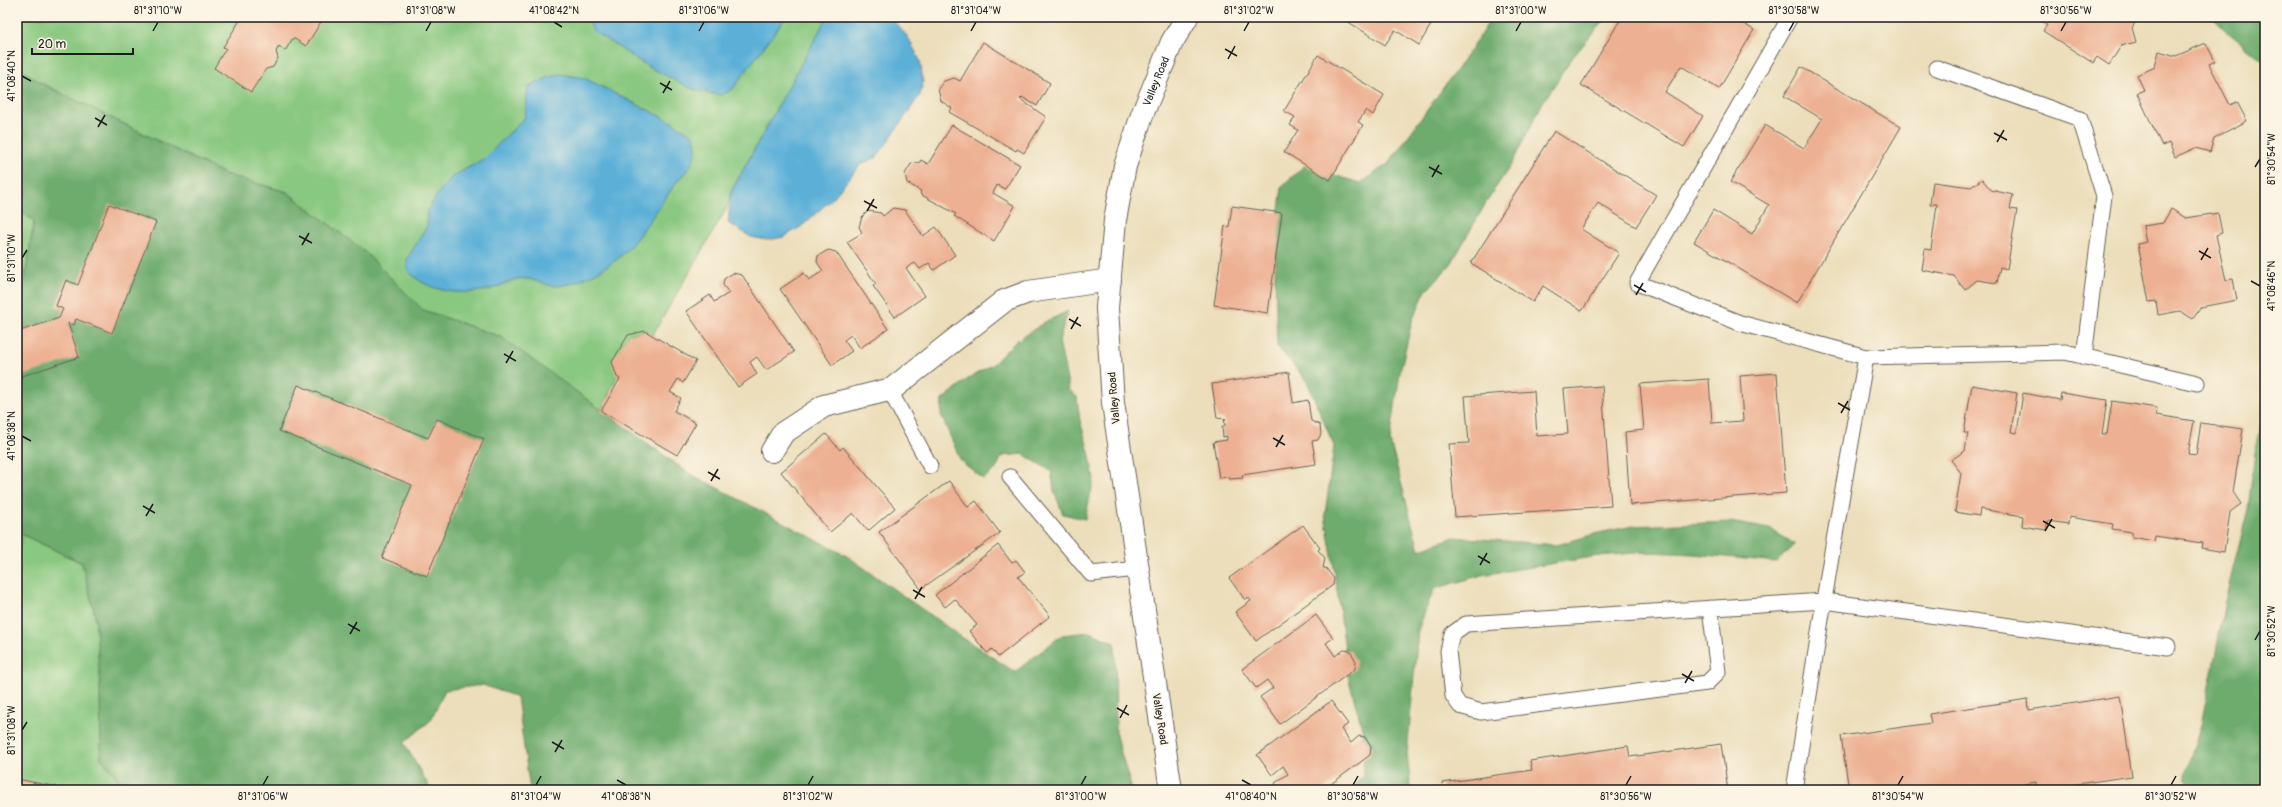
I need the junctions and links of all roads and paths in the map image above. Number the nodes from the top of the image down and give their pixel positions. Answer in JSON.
{"nodes":[{"id":1,"x":1187,"y":17,"type":"edge"},
{"id":2,"x":1790,"y":17,"type":"edge"},
{"id":3,"x":1937,"y":68,"type":"dead end"},
{"id":4,"x":1110,"y":280,"type":"junction"},
{"id":5,"x":1866,"y":357,"type":"junction"},
{"id":6,"x":2084,"y":357,"type":"junction"},
{"id":7,"x":2197,"y":383,"type":"dead end"},
{"id":8,"x":889,"y":389,"type":"junction"},
{"id":9,"x":772,"y":451,"type":"dead end"},
{"id":10,"x":930,"y":466,"type":"dead end"},
{"id":11,"x":1010,"y":477,"type":"dead end"},
{"id":12,"x":1137,"y":569,"type":"junction"},
{"id":13,"x":1824,"y":601,"type":"junction"},
{"id":14,"x":1710,"y":608,"type":"junction"},
{"id":15,"x":2168,"y":647,"type":"dead end"},
{"id":16,"x":1171,"y":790,"type":"edge"},
{"id":17,"x":1794,"y":790,"type":"edge"}],
"edges":[{"from":1,"to":4,"type":"street","name":"Valley Road"},
{"from":2,"to":5,"type":"lane"},
{"from":3,"to":6,"type":"lane"},
{"from":4,"to":8,"type":"street"},
{"from":4,"to":12,"type":"street","name":"Valley Road"},
{"from":5,"to":6,"type":"lane"},
{"from":5,"to":13,"type":"lane"},
{"from":6,"to":7,"type":"lane"},
{"from":8,"to":9,"type":"street"},
{"from":8,"to":10,"type":"lane"},
{"from":11,"to":12,"type":"lane"},
{"from":12,"to":16,"type":"street","name":"Valley Road"},
{"from":13,"to":14,"type":"lane"},
{"from":13,"to":15,"type":"lane"},
{"from":13,"to":17,"type":"lane"},
{"from":14,"to":14,"type":"lane"}]}
